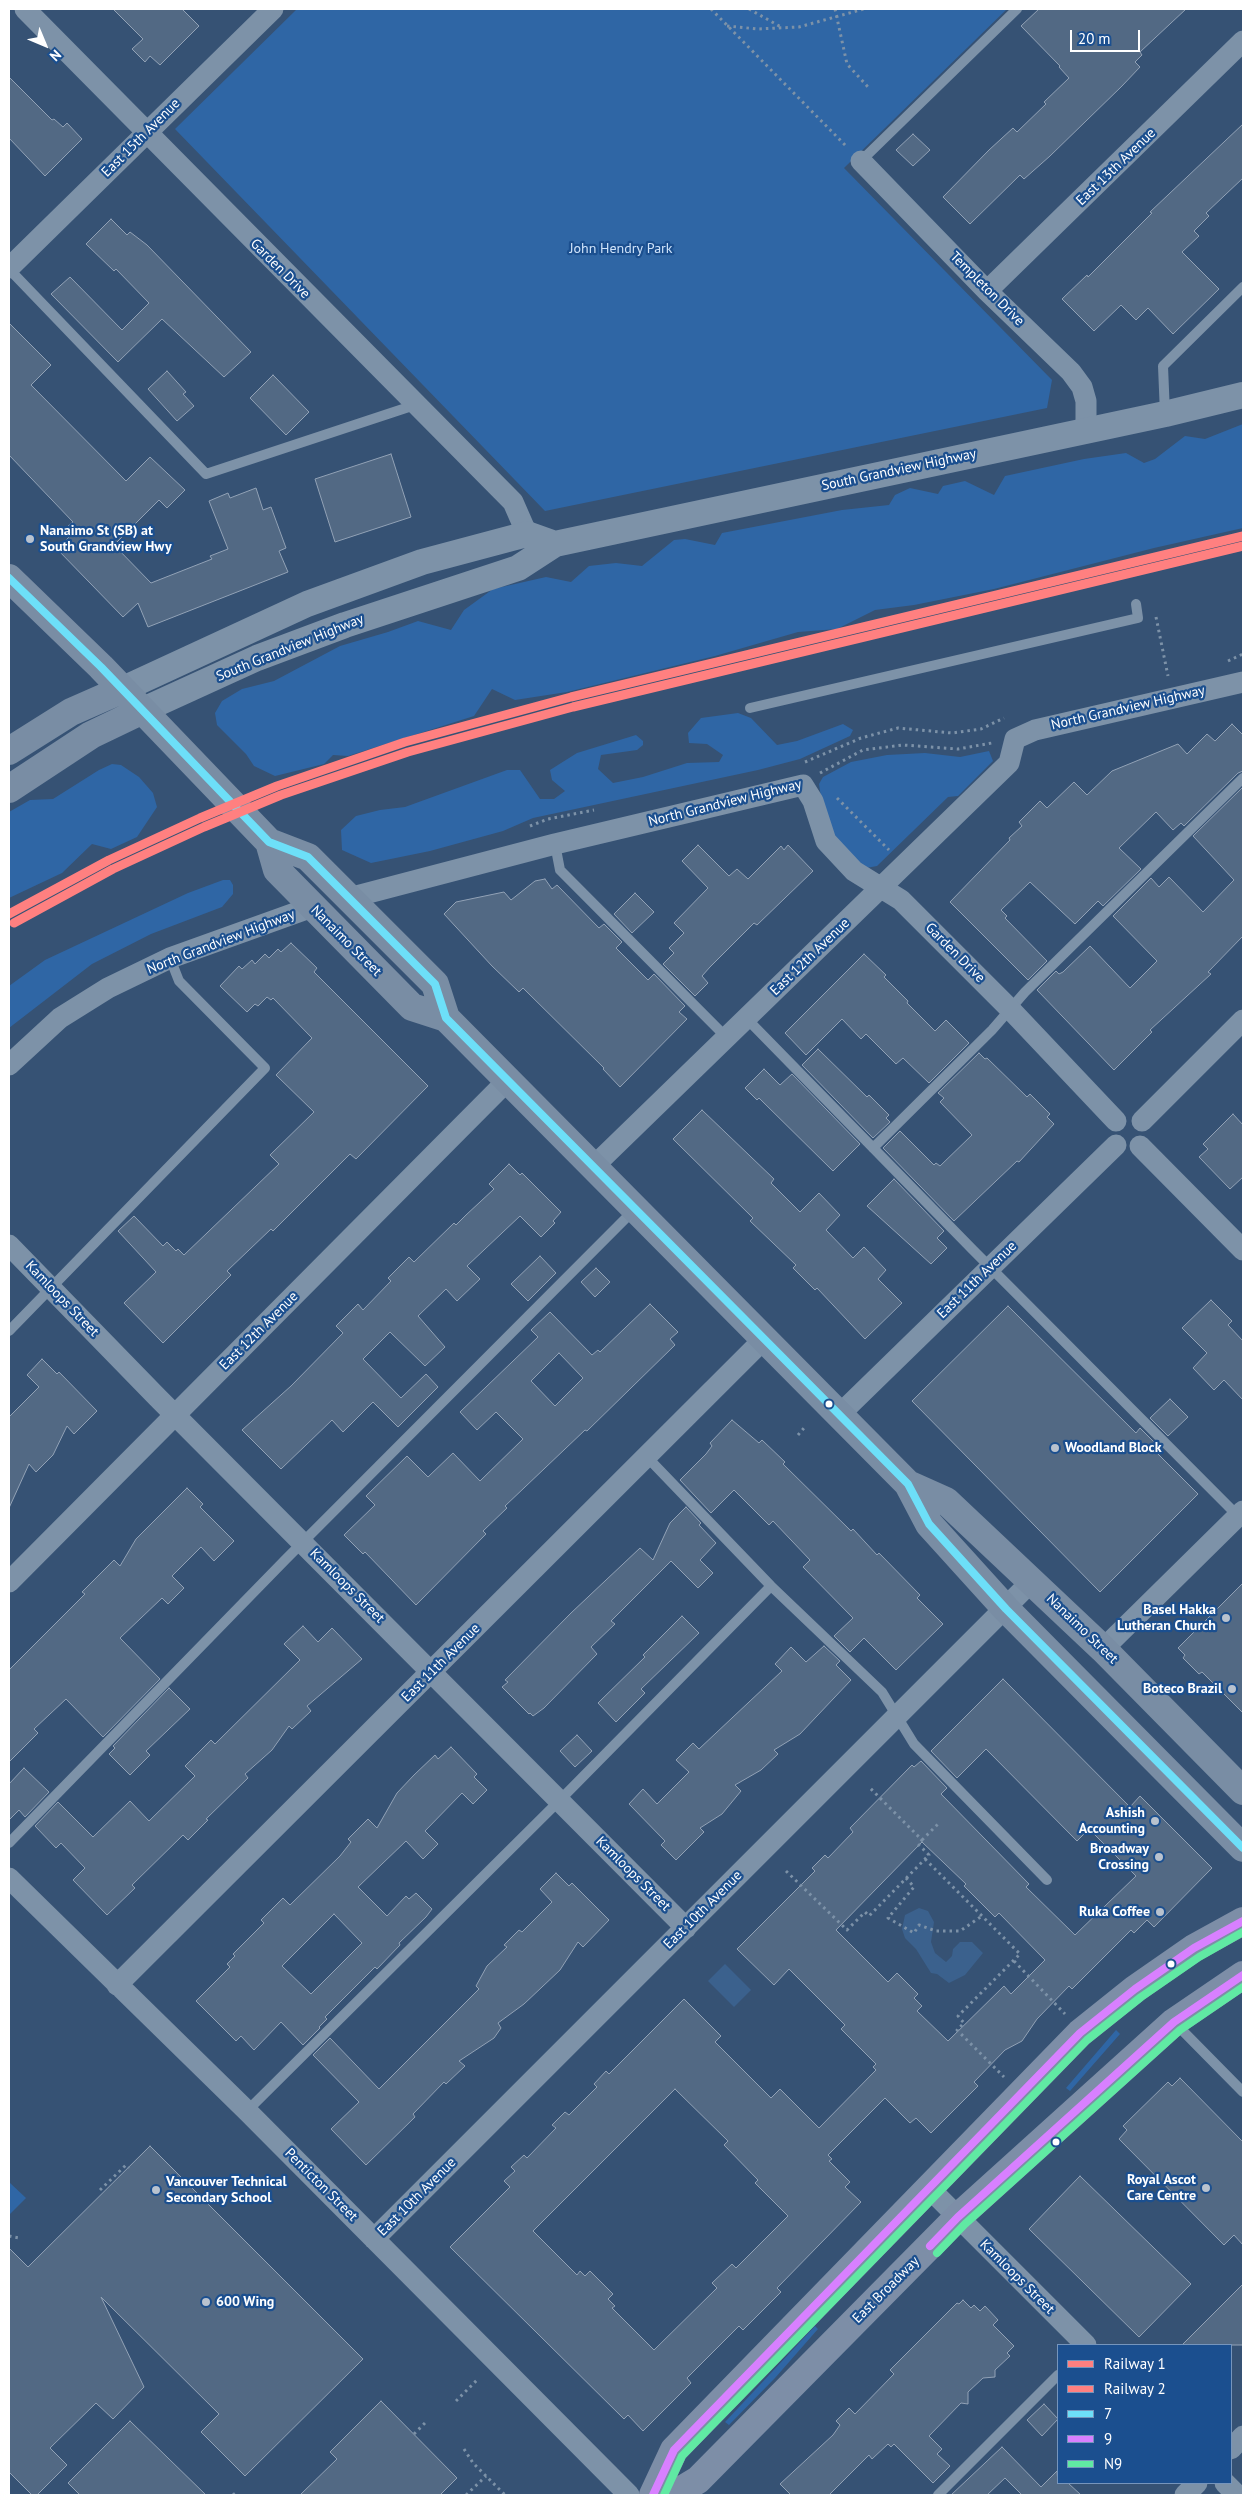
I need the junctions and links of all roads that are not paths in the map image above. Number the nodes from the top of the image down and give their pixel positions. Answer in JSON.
{"nodes":[{"id":1,"x":24,"y":9,"type":"edge"},
{"id":2,"x":274,"y":9,"type":"edge"},
{"id":3,"x":1017,"y":9,"type":"edge"},
{"id":4,"x":1243,"y":41,"type":"edge"},
{"id":5,"x":146,"y":132,"type":"junction"},
{"id":6,"x":861,"y":161,"type":"joint"},
{"id":7,"x":9,"y":268,"type":"edge"},
{"id":8,"x":1243,"y":287,"type":"edge"},
{"id":9,"x":988,"y":291,"type":"junction"},
{"id":10,"x":1243,"y":395,"type":"edge"},
{"id":11,"x":415,"y":405,"type":"junction"},
{"id":12,"x":1165,"y":414,"type":"junction"},
{"id":13,"x":1086,"y":430,"type":"junction"},
{"id":14,"x":527,"y":534,"type":"junction"},
{"id":15,"x":555,"y":544,"type":"junction"},
{"id":16,"x":9,"y":578,"type":"edge"},
{"id":17,"x":1136,"y":604,"type":"dead end"},
{"id":18,"x":1243,"y":682,"type":"edge"},
{"id":19,"x":122,"y":690,"type":"junction"},
{"id":20,"x":750,"y":708,"type":"dead end"},
{"id":21,"x":141,"y":711,"type":"junction"},
{"id":22,"x":1015,"y":739,"type":"joint"},
{"id":23,"x":9,"y":750,"type":"edge"},
{"id":24,"x":1243,"y":778,"type":"edge"},
{"id":25,"x":803,"y":785,"type":"joint"},
{"id":26,"x":9,"y":789,"type":"edge"},
{"id":27,"x":268,"y":842,"type":"junction"},
{"id":28,"x":555,"y":844,"type":"junction"},
{"id":29,"x":882,"y":887,"type":"junction"},
{"id":30,"x":348,"y":898,"type":"junction"},
{"id":31,"x":312,"y":907,"type":"junction"},
{"id":32,"x":170,"y":958,"type":"junction"},
{"id":33,"x":1010,"y":1009,"type":"junction"},
{"id":34,"x":446,"y":1018,"type":"junction"},
{"id":35,"x":747,"y":1019,"type":"junction"},
{"id":36,"x":1243,"y":1020,"type":"edge"},
{"id":37,"x":728,"y":1038,"type":"junction"},
{"id":38,"x":9,"y":1065,"type":"edge"},
{"id":39,"x":508,"y":1080,"type":"junction"},
{"id":40,"x":1116,"y":1121,"type":"junction"},
{"id":41,"x":1142,"y":1121,"type":"junction"},
{"id":42,"x":1116,"y":1146,"type":"junction"},
{"id":43,"x":1140,"y":1146,"type":"junction"},
{"id":44,"x":873,"y":1148,"type":"junction"},
{"id":45,"x":593,"y":1167,"type":"junction"},
{"id":46,"x":635,"y":1209,"type":"junction"},
{"id":47,"x":9,"y":1245,"type":"edge"},
{"id":48,"x":1243,"y":1250,"type":"edge"},
{"id":49,"x":990,"y":1266,"type":"junction"},
{"id":50,"x":52,"y":1288,"type":"junction"},
{"id":51,"x":9,"y":1331,"type":"edge"},
{"id":52,"x":764,"y":1339,"type":"junction"},
{"id":53,"x":175,"y":1415,"type":"junction"},
{"id":54,"x":839,"y":1415,"type":"junction"},
{"id":55,"x":646,"y":1457,"type":"junction"},
{"id":56,"x":908,"y":1484,"type":"junction"},
{"id":57,"x":1242,"y":1516,"type":"edge"},
{"id":58,"x":303,"y":1542,"type":"junction"},
{"id":59,"x":9,"y":1582,"type":"edge"},
{"id":60,"x":1032,"y":1582,"type":"junction"},
{"id":61,"x":771,"y":1586,"type":"junction"},
{"id":62,"x":1006,"y":1609,"type":"junction"},
{"id":63,"x":1103,"y":1649,"type":"junction"},
{"id":64,"x":432,"y":1672,"type":"junction"},
{"id":65,"x":897,"y":1717,"type":"junction"},
{"id":66,"x":1243,"y":1791,"type":"edge"},
{"id":67,"x":560,"y":1800,"type":"junction"},
{"id":68,"x":9,"y":1843,"type":"edge"},
{"id":69,"x":1243,"y":1848,"type":"edge"},
{"id":70,"x":9,"y":1878,"type":"edge"},
{"id":71,"x":1047,"y":1880,"type":"dead end"},
{"id":72,"x":1243,"y":1921,"type":"edge"},
{"id":73,"x":686,"y":1928,"type":"junction"},
{"id":74,"x":1243,"y":1975,"type":"edge"},
{"id":75,"x":117,"y":1985,"type":"junction"},
{"id":76,"x":1174,"y":2022,"type":"junction"},
{"id":77,"x":1243,"y":2092,"type":"edge"},
{"id":78,"x":247,"y":2111,"type":"junction"},
{"id":79,"x":928,"y":2188,"type":"junction"},
{"id":80,"x":958,"y":2217,"type":"junction"},
{"id":81,"x":374,"y":2239,"type":"junction"},
{"id":82,"x":1085,"y":2344,"type":"edge"},
{"id":83,"x":1057,"y":2376,"type":"edge"},
{"id":84,"x":1243,"y":2436,"type":"edge"},
{"id":85,"x":1232,"y":2448,"type":"edge"},
{"id":86,"x":1196,"y":2484,"type":"edge"},
{"id":87,"x":1226,"y":2484,"type":"edge"},
{"id":88,"x":629,"y":2495,"type":"edge"},
{"id":89,"x":653,"y":2495,"type":"edge"},
{"id":90,"x":672,"y":2495,"type":"edge"},
{"id":91,"x":938,"y":2495,"type":"edge"},
{"id":92,"x":1185,"y":2495,"type":"edge"},
{"id":93,"x":1237,"y":2495,"type":"edge"}],
"edges":[{"from":1,"to":5,"type":"street","name":"Garden Drive"},
{"from":2,"to":5,"type":"street","name":"East 15th Avenue"},
{"from":3,"to":6,"type":"lane"},
{"from":4,"to":9,"type":"street","name":"East 13th Avenue"},
{"from":5,"to":7,"type":"street","name":"East 15th Avenue"},
{"from":5,"to":11,"type":"street","name":"Garden Drive"},
{"from":6,"to":9,"type":"street","name":"Templeton Drive"},
{"from":7,"to":11,"type":"lane"},
{"from":8,"to":12,"type":"lane"},
{"from":9,"to":13,"type":"street","name":"Templeton Drive"},
{"from":10,"to":12,"type":"street","name":"South Grandview Highway"},
{"from":11,"to":14,"type":"street","name":"Garden Drive"},
{"from":12,"to":13,"type":"street","name":"South Grandview Highway"},
{"from":13,"to":15,"type":"street","name":"South Grandview Highway"},
{"from":14,"to":15,"type":"street"},
{"from":14,"to":19,"type":"street"},
{"from":15,"to":21,"type":"street","name":"South Grandview Highway"},
{"from":16,"to":19,"type":"main road","name":"Nanaimo Street"},
{"from":17,"to":20,"type":"lane"},
{"from":18,"to":22,"type":"street","name":"North Grandview Highway"},
{"from":19,"to":21,"type":"main road","name":"Nanaimo Street"},
{"from":19,"to":23,"type":"main road"},
{"from":21,"to":26,"type":"main road","name":"South Grandview Highway"},
{"from":21,"to":27,"type":"main road","name":"Nanaimo Street"},
{"from":22,"to":29,"type":"street","name":"East 12th Avenue"},
{"from":24,"to":33,"type":"lane"},
{"from":25,"to":28,"type":"street","name":"North Grandview Highway"},
{"from":25,"to":29,"type":"street","name":"Garden Drive"},
{"from":27,"to":30,"type":"main road","name":"Nanaimo Street"},
{"from":27,"to":31,"type":"main road","name":"Nanaimo Street"},
{"from":28,"to":30,"type":"street","name":"North Grandview Highway"},
{"from":28,"to":37,"type":"lane"},
{"from":29,"to":33,"type":"street","name":"Garden Drive"},
{"from":29,"to":35,"type":"street","name":"East 12th Avenue"},
{"from":30,"to":34,"type":"main road","name":"Nanaimo Street"},
{"from":31,"to":32,"type":"street","name":"North Grandview Highway"},
{"from":31,"to":34,"type":"main road","name":"Nanaimo Street"},
{"from":32,"to":38,"type":"street","name":"North Grandview Highway"},
{"from":32,"to":50,"type":"lane"},
{"from":33,"to":40,"type":"street","name":"Garden Drive"},
{"from":33,"to":44,"type":"lane"},
{"from":34,"to":39,"type":"main road","name":"Nanaimo Street"},
{"from":35,"to":37,"type":"street","name":"East 12th Avenue"},
{"from":35,"to":44,"type":"lane"},
{"from":36,"to":41,"type":"street"},
{"from":37,"to":45,"type":"street","name":"East 12th Avenue"},
{"from":39,"to":45,"type":"main road","name":"Nanaimo Street"},
{"from":39,"to":53,"type":"street","name":"East 12th Avenue"},
{"from":40,"to":41,"type":"street"},
{"from":40,"to":42,"type":"street"},
{"from":41,"to":43,"type":"street"},
{"from":42,"to":43,"type":"street"},
{"from":42,"to":49,"type":"street","name":"East 11th Avenue"},
{"from":43,"to":48,"type":"street"},
{"from":44,"to":49,"type":"lane"},
{"from":45,"to":46,"type":"main road","name":"Nanaimo Street"},
{"from":46,"to":52,"type":"main road","name":"Nanaimo Street"},
{"from":46,"to":58,"type":"lane"},
{"from":47,"to":50,"type":"street","name":"Kamloops Street"},
{"from":49,"to":54,"type":"street","name":"East 11th Avenue"},
{"from":49,"to":57,"type":"lane"},
{"from":50,"to":51,"type":"lane"},
{"from":50,"to":53,"type":"street","name":"Kamloops Street"},
{"from":52,"to":54,"type":"main road","name":"Nanaimo Street"},
{"from":52,"to":55,"type":"street","name":"East 11th Avenue"},
{"from":53,"to":58,"type":"street","name":"Kamloops Street"},
{"from":53,"to":59,"type":"street","name":"East 12th Avenue"},
{"from":54,"to":56,"type":"main road","name":"Nanaimo Street"},
{"from":55,"to":61,"type":"lane"},
{"from":55,"to":64,"type":"street","name":"East 11th Avenue"},
{"from":56,"to":60,"type":"main road","name":"Nanaimo Street"},
{"from":56,"to":62,"type":"main road","name":"Nanaimo Street"},
{"from":57,"to":63,"type":"street"},
{"from":58,"to":64,"type":"street","name":"Kamloops Street"},
{"from":58,"to":68,"type":"lane"},
{"from":60,"to":62,"type":"street","name":"East 10th Avenue"},
{"from":60,"to":63,"type":"main road","name":"Nanaimo Street"},
{"from":61,"to":65,"type":"lane"},
{"from":61,"to":67,"type":"lane"},
{"from":62,"to":65,"type":"street","name":"East 10th Avenue"},
{"from":62,"to":69,"type":"main road","name":"Nanaimo Street"},
{"from":63,"to":66,"type":"main road","name":"Nanaimo Street"},
{"from":64,"to":67,"type":"street","name":"Kamloops Street"},
{"from":64,"to":75,"type":"street","name":"East 11th Avenue"},
{"from":65,"to":71,"type":"lane"},
{"from":65,"to":73,"type":"street","name":"East 10th Avenue"},
{"from":67,"to":73,"type":"street","name":"Kamloops Street"},
{"from":67,"to":78,"type":"lane"},
{"from":70,"to":75,"type":"street","name":"Penticton Street"},
{"from":72,"to":79,"type":"main road"},
{"from":73,"to":81,"type":"street","name":"East 10th Avenue"},
{"from":74,"to":76,"type":"main road","name":"East Broadway"},
{"from":75,"to":78,"type":"street","name":"Penticton Street"},
{"from":76,"to":77,"type":"lane"},
{"from":76,"to":80,"type":"main road","name":"East Broadway"},
{"from":78,"to":81,"type":"street","name":"Penticton Street"},
{"from":79,"to":80,"type":"street","name":"Kamloops Street"},
{"from":79,"to":89,"type":"main road"},
{"from":80,"to":82,"type":"street","name":"Kamloops Street"},
{"from":80,"to":90,"type":"main road","name":"East Broadway"},
{"from":81,"to":88,"type":"street","name":"Penticton Street"},
{"from":83,"to":91,"type":"lane"},
{"from":84,"to":85,"type":"street"},
{"from":86,"to":92,"type":"street"},
{"from":87,"to":93,"type":"street"}]}
